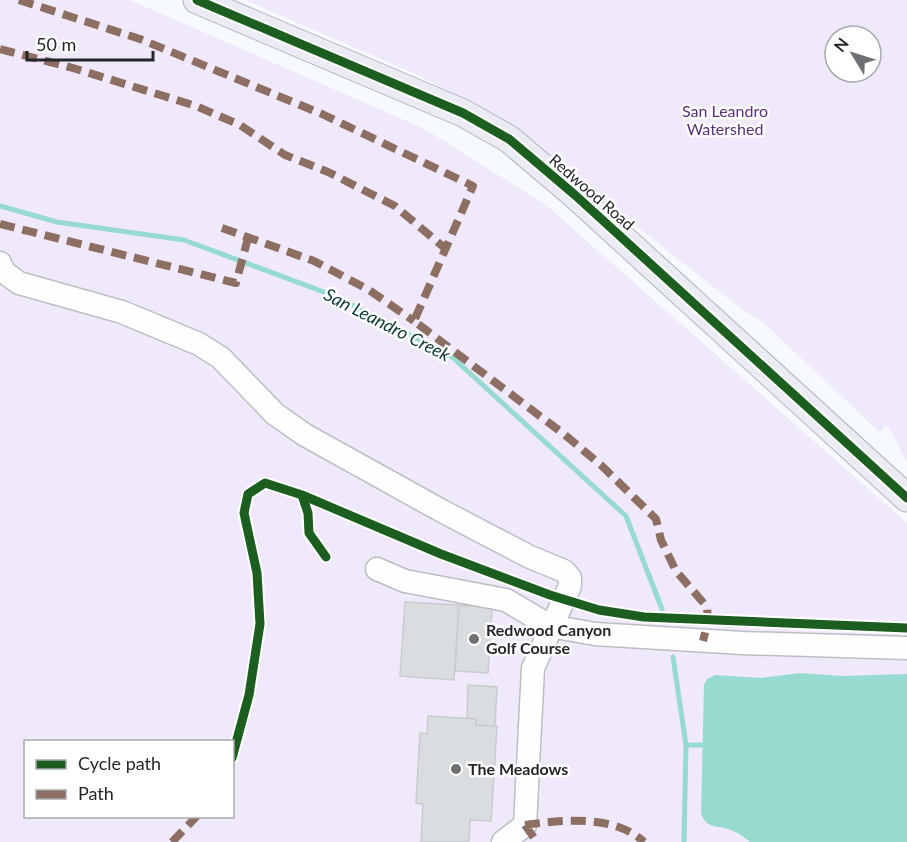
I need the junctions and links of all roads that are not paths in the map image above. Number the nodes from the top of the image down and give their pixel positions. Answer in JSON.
{"nodes":[{"id":1,"x":197,"y":0,"type":"edge"},
{"id":2,"x":0,"y":263,"type":"edge"},
{"id":3,"x":907,"y":498,"type":"edge"},
{"id":4,"x":377,"y":569,"type":"dead end"},
{"id":5,"x":550,"y":626,"type":"junction"},
{"id":6,"x":907,"y":648,"type":"edge"},
{"id":7,"x":503,"y":842,"type":"edge"}],
"edges":[{"from":1,"to":3,"type":"main road","name":"Redwood Road"},
{"from":2,"to":5,"type":"lane"},
{"from":4,"to":5,"type":"lane"},
{"from":5,"to":6,"type":"lane"},
{"from":5,"to":7,"type":"lane"}]}
